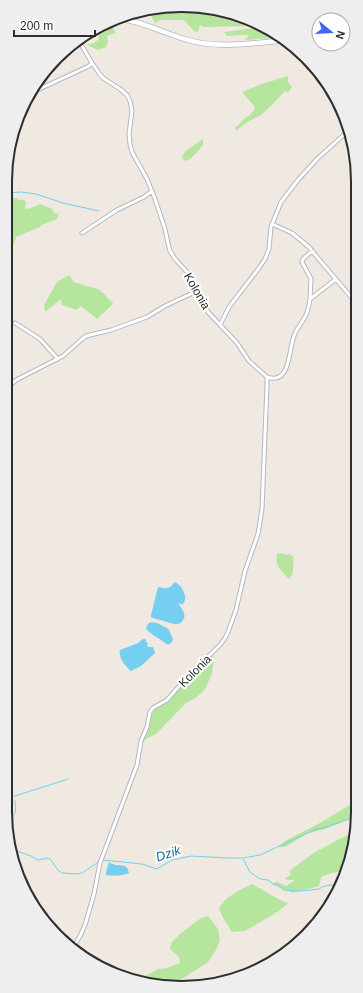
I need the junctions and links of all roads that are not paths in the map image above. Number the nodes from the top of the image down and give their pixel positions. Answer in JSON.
{"nodes":[{"id":1,"x":128,"y":21,"type":"edge"},
{"id":2,"x":276,"y":41,"type":"edge"},
{"id":3,"x":81,"y":45,"type":"edge"},
{"id":4,"x":92,"y":63,"type":"junction"},
{"id":5,"x":40,"y":89,"type":"edge"},
{"id":6,"x":344,"y":135,"type":"edge"},
{"id":7,"x":152,"y":191,"type":"junction"},
{"id":8,"x":272,"y":224,"type":"junction"},
{"id":9,"x":82,"y":233,"type":"dead end"},
{"id":10,"x":312,"y":251,"type":"junction"},
{"id":11,"x":336,"y":279,"type":"junction"},
{"id":12,"x":197,"y":291,"type":"junction"},
{"id":13,"x":351,"y":297,"type":"edge"},
{"id":14,"x":310,"y":299,"type":"junction"},
{"id":15,"x":15,"y":323,"type":"dead end"},
{"id":16,"x":220,"y":325,"type":"junction"},
{"id":17,"x":58,"y":359,"type":"junction"},
{"id":18,"x":267,"y":377,"type":"junction"},
{"id":19,"x":12,"y":384,"type":"edge"},
{"id":20,"x":75,"y":944,"type":"edge"}],
"edges":[{"from":1,"to":2,"type":"main road"},
{"from":3,"to":4,"type":"street","name":"Kolonia"},
{"from":4,"to":5,"type":"street"},
{"from":4,"to":7,"type":"street","name":"Kolonia"},
{"from":6,"to":8,"type":"street"},
{"from":7,"to":9,"type":"street"},
{"from":7,"to":12,"type":"street","name":"Kolonia"},
{"from":8,"to":10,"type":"street"},
{"from":8,"to":16,"type":"street"},
{"from":10,"to":11,"type":"street"},
{"from":10,"to":14,"type":"street"},
{"from":11,"to":13,"type":"street"},
{"from":11,"to":14,"type":"street"},
{"from":12,"to":16,"type":"street","name":"Kolonia"},
{"from":12,"to":17,"type":"street"},
{"from":14,"to":18,"type":"street","name":"Kolonia"},
{"from":15,"to":17,"type":"street"},
{"from":16,"to":18,"type":"street","name":"Kolonia"},
{"from":17,"to":19,"type":"street"},
{"from":18,"to":20,"type":"street","name":"Kolonia"}]}
